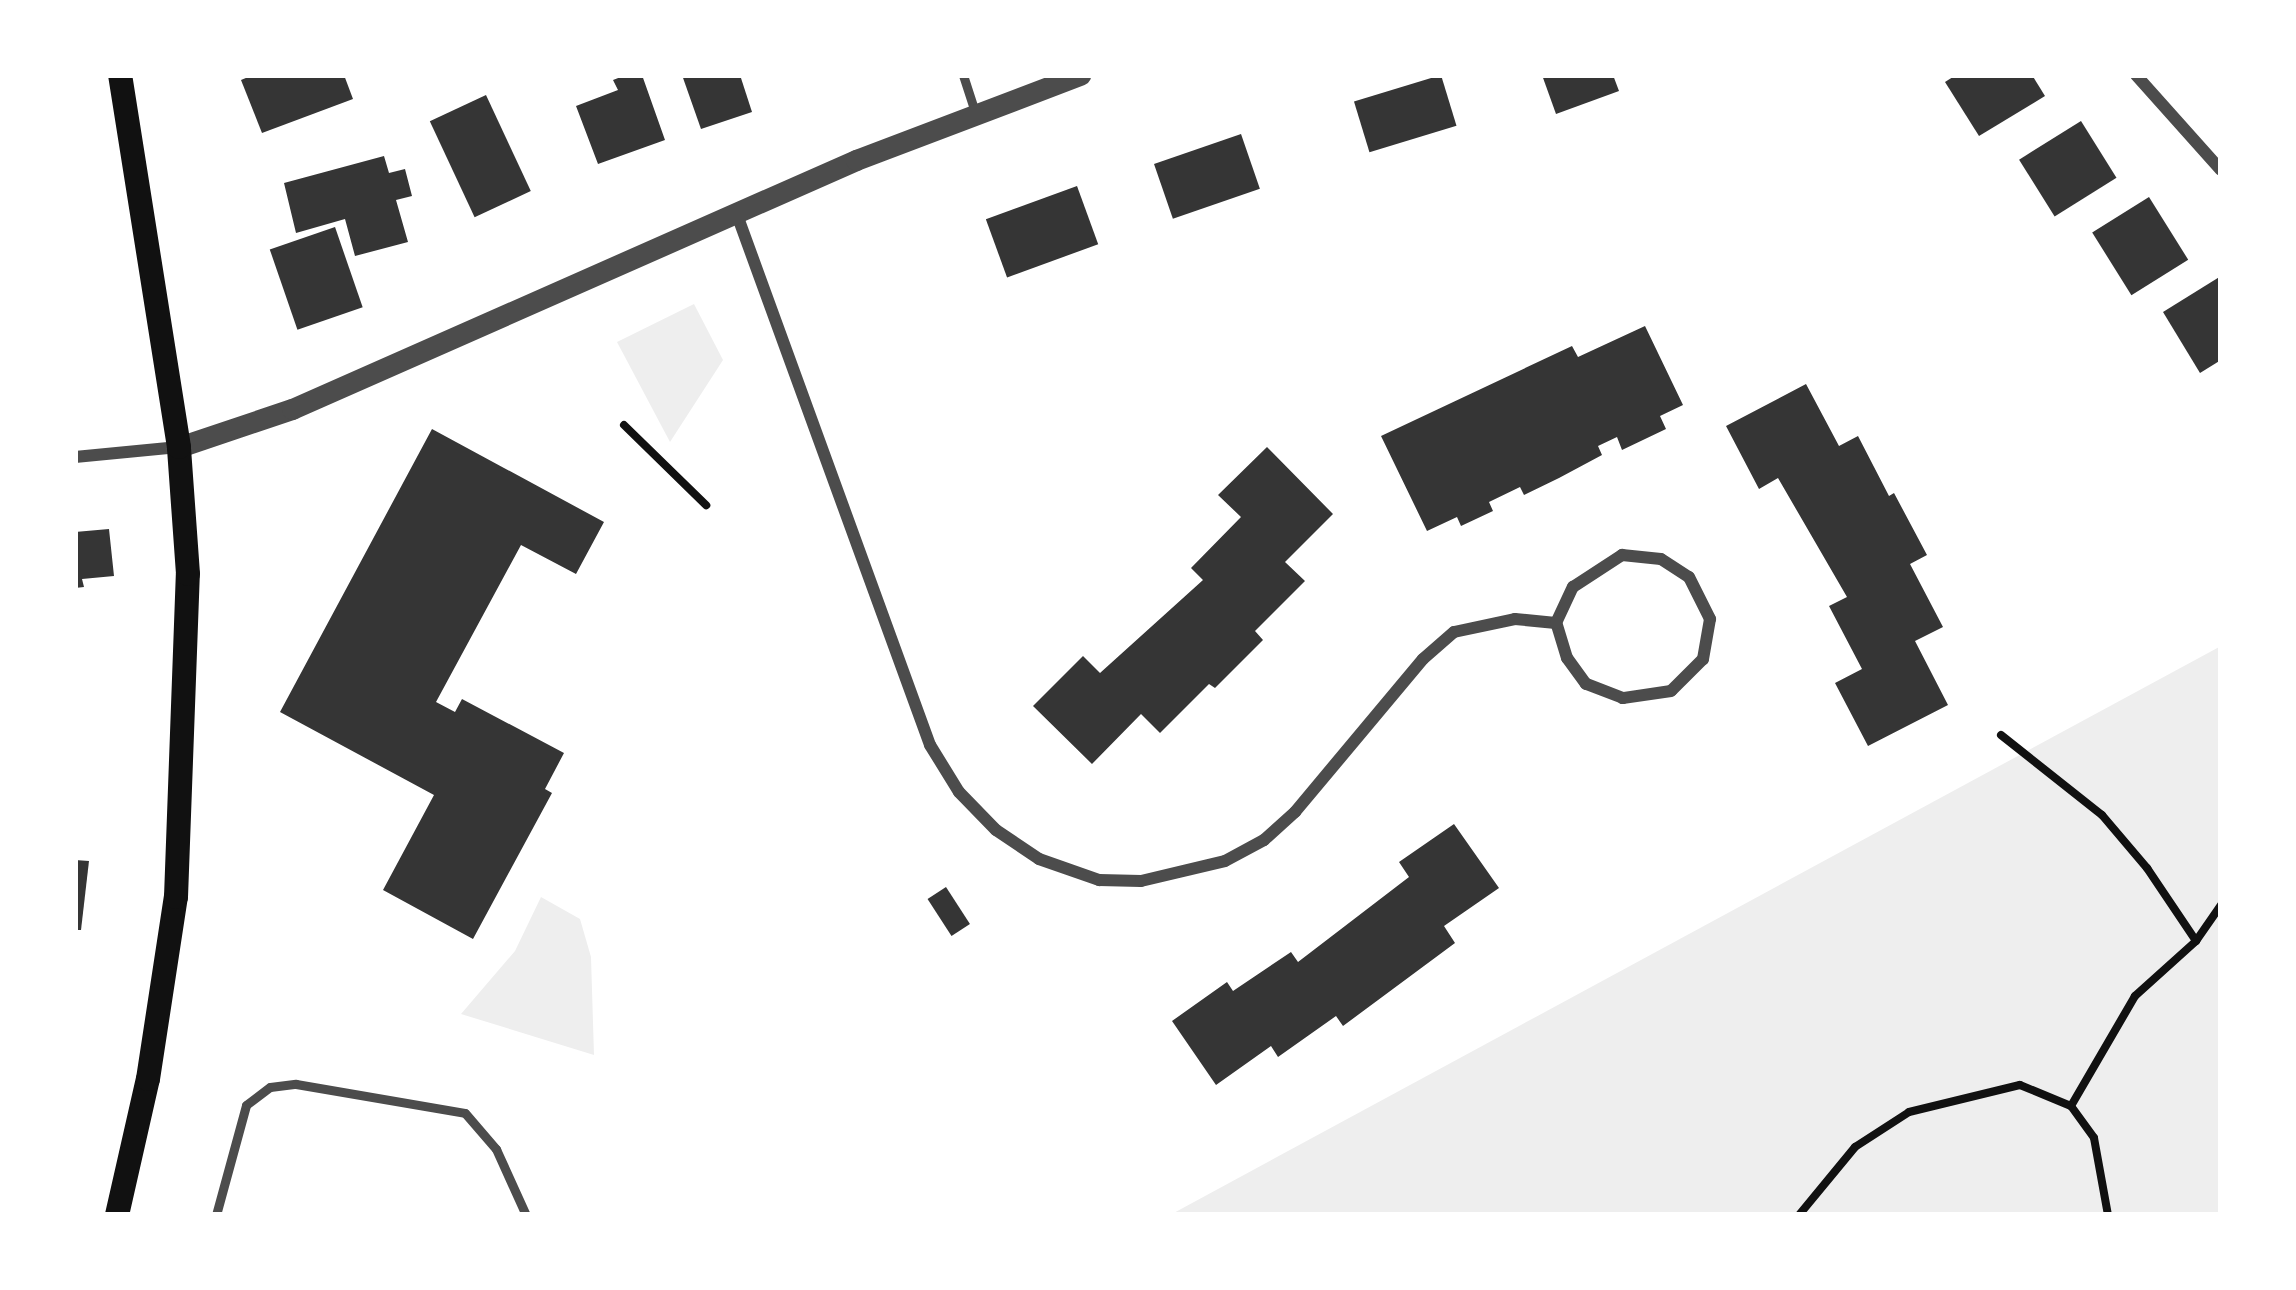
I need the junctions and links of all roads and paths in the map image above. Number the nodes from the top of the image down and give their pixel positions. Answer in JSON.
{"nodes":[{"id":1,"x":121,"y":75,"type":"edge"},
{"id":2,"x":963,"y":75,"type":"edge"},
{"id":3,"x":1080,"y":75,"type":"edge"},
{"id":4,"x":2136,"y":75,"type":"edge"},
{"id":5,"x":975,"y":112,"type":"junction"},
{"id":6,"x":2221,"y":170,"type":"edge"},
{"id":7,"x":736,"y":212,"type":"junction"},
{"id":8,"x":624,"y":425,"type":"dead end"},
{"id":9,"x":179,"y":447,"type":"junction"},
{"id":10,"x":75,"y":457,"type":"edge"},
{"id":11,"x":706,"y":505,"type":"dead end"},
{"id":12,"x":1556,"y":623,"type":"junction"},
{"id":13,"x":2001,"y":735,"type":"dead end"},
{"id":14,"x":2221,"y":905,"type":"edge"},
{"id":15,"x":2196,"y":940,"type":"junction"},
{"id":16,"x":2071,"y":1106,"type":"junction"},
{"id":17,"x":117,"y":1215,"type":"edge"},
{"id":18,"x":216,"y":1215,"type":"edge"},
{"id":19,"x":526,"y":1215,"type":"edge"},
{"id":20,"x":1799,"y":1215,"type":"edge"},
{"id":21,"x":2108,"y":1215,"type":"edge"}],
"edges":[{"from":1,"to":9,"type":"main road"},
{"from":2,"to":5,"type":"lane"},
{"from":3,"to":5,"type":"street"},
{"from":4,"to":6,"type":"street"},
{"from":5,"to":7,"type":"street"},
{"from":7,"to":9,"type":"street"},
{"from":7,"to":12,"type":"street"},
{"from":8,"to":11,"type":"path"},
{"from":9,"to":10,"type":"street"},
{"from":9,"to":17,"type":"main road"},
{"from":12,"to":12,"type":"street"},
{"from":13,"to":15,"type":"path"},
{"from":14,"to":15,"type":"path"},
{"from":15,"to":16,"type":"path"},
{"from":16,"to":20,"type":"path"},
{"from":16,"to":21,"type":"path"},
{"from":18,"to":19,"type":"lane"}]}
